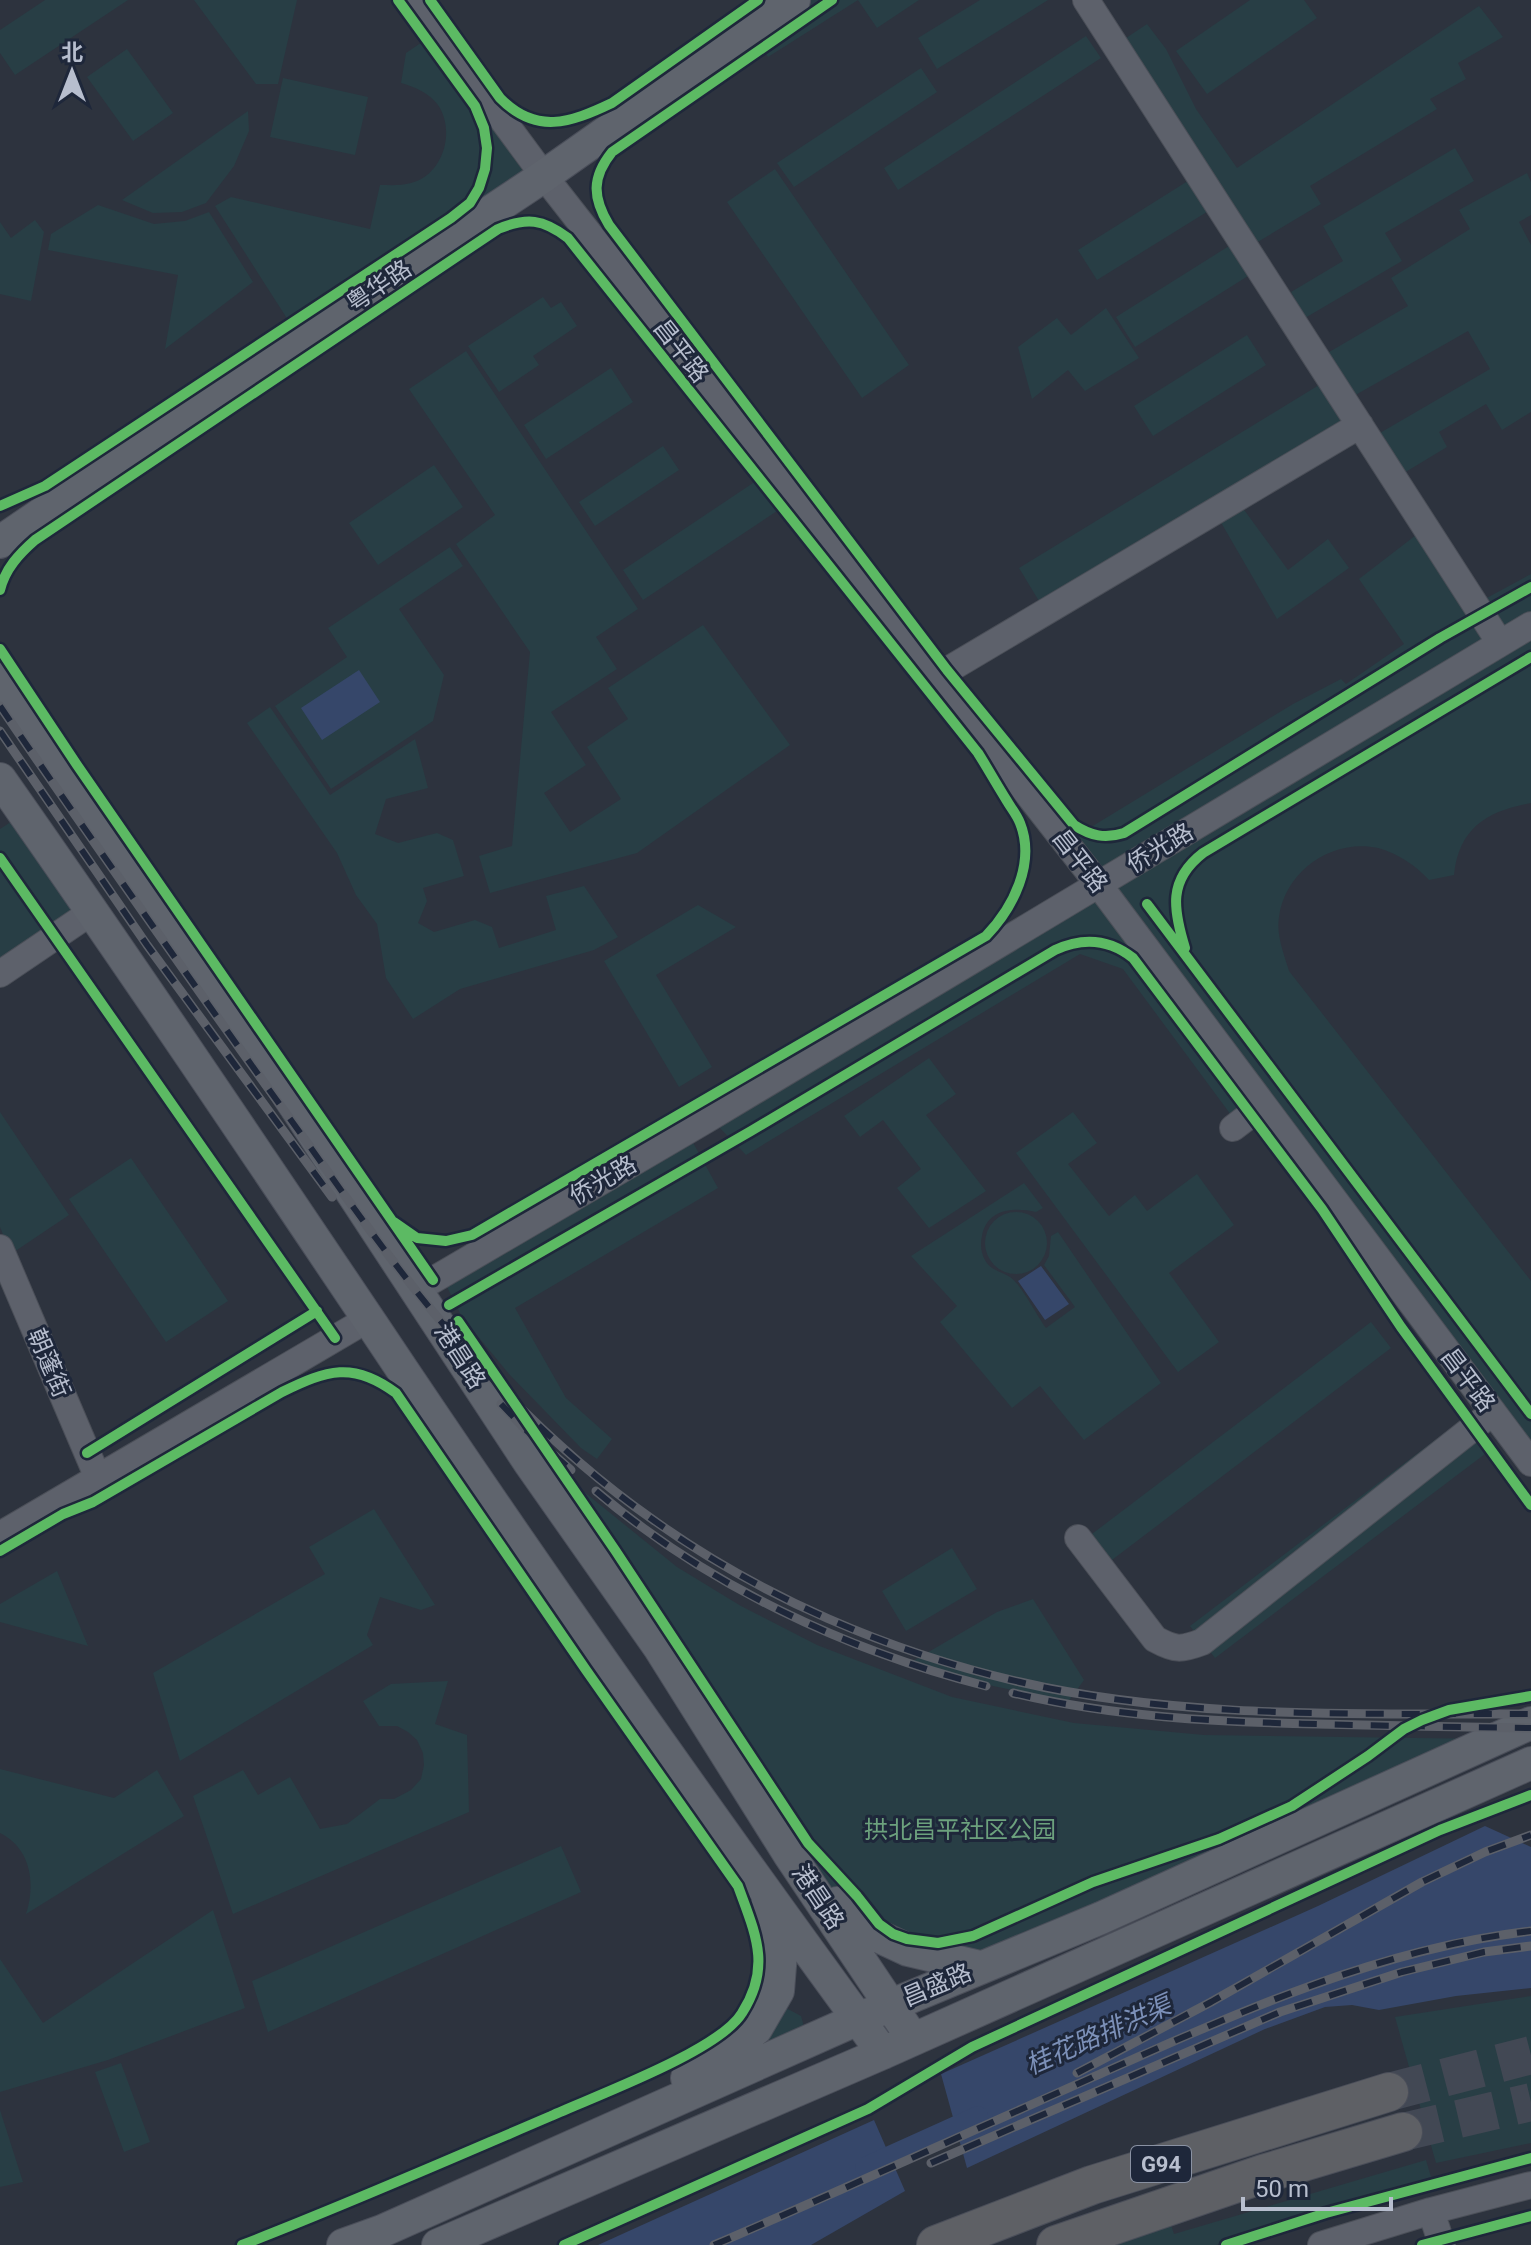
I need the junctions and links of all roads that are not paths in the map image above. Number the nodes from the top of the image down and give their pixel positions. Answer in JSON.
{"nodes":[{"id":1,"x":414,"y":0,"type":"edge"},
{"id":2,"x":794,"y":0,"type":"edge"},
{"id":3,"x":1086,"y":0,"type":"edge"},
{"id":4,"x":544,"y":176,"type":"junction"},
{"id":5,"x":1360,"y":425,"type":"junction"},
{"id":6,"x":2,"y":538,"type":"edge"},
{"id":7,"x":1531,"y":625,"type":"edge"},
{"id":8,"x":1500,"y":643,"type":"junction"},
{"id":9,"x":936,"y":677,"type":"junction"},
{"id":10,"x":0,"y":679,"type":"edge"},
{"id":11,"x":0,"y":779,"type":"edge"},
{"id":12,"x":1099,"y":885,"type":"junction"},
{"id":13,"x":93,"y":911,"type":"junction"},
{"id":14,"x":0,"y":974,"type":"edge"},
{"id":15,"x":1263,"y":1105,"type":"junction"},
{"id":16,"x":1233,"y":1128,"type":"dead end"},
{"id":17,"x":0,"y":1248,"type":"edge"},
{"id":18,"x":416,"y":1290,"type":"junction"},
{"id":19,"x":368,"y":1319,"type":"junction"},
{"id":20,"x":1493,"y":1412,"type":"junction"},
{"id":21,"x":1531,"y":1463,"type":"edge"},
{"id":22,"x":98,"y":1478,"type":"junction"},
{"id":23,"x":0,"y":1535,"type":"edge"},
{"id":24,"x":1078,"y":1538,"type":"dead end"},
{"id":25,"x":1531,"y":1723,"type":"edge"},
{"id":26,"x":1531,"y":1763,"type":"edge"},
{"id":27,"x":789,"y":1854,"type":"junction"},
{"id":28,"x":753,"y":1876,"type":"junction"},
{"id":29,"x":980,"y":1967,"type":"junction"},
{"id":30,"x":889,"y":2005,"type":"junction"},
{"id":31,"x":858,"y":2019,"type":"junction"},
{"id":32,"x":913,"y":2039,"type":"junction"},
{"id":33,"x":883,"y":2053,"type":"junction"},
{"id":34,"x":1389,"y":2092,"type":"tunnel mouth"},
{"id":35,"x":604,"y":2131,"type":"junction"},
{"id":36,"x":1403,"y":2132,"type":"tunnel mouth"},
{"id":37,"x":1531,"y":2185,"type":"edge"},
{"id":38,"x":1431,"y":2211,"type":"junction"},
{"id":39,"x":343,"y":2245,"type":"edge"},
{"id":40,"x":438,"y":2245,"type":"edge"},
{"id":41,"x":936,"y":2245,"type":"edge"},
{"id":42,"x":1056,"y":2245,"type":"edge"},
{"id":43,"x":1321,"y":2245,"type":"edge"},
{"id":44,"x":1442,"y":2245,"type":"edge"}],
"edges":[{"from":1,"to":4,"type":"street","name":"昌平路"},
{"from":2,"to":4,"type":"main road","name":"粤华路"},
{"from":3,"to":5,"type":"street"},
{"from":4,"to":6,"type":"main road","name":"粤华路"},
{"from":4,"to":9,"type":"street","name":"昌平路"},
{"from":5,"to":8,"type":"street"},
{"from":5,"to":9,"type":"street"},
{"from":7,"to":8,"type":"street","name":"侨光路"},
{"from":8,"to":12,"type":"street","name":"侨光路"},
{"from":9,"to":12,"type":"street","name":"昌平路"},
{"from":10,"to":18,"type":"main road","name":"港昌路"},
{"from":11,"to":13,"type":"main road","name":"港昌路"},
{"from":12,"to":15,"type":"street","name":"昌平路"},
{"from":12,"to":18,"type":"street","name":"侨光路"},
{"from":13,"to":14,"type":"street"},
{"from":13,"to":19,"type":"main road","name":"港昌路"},
{"from":15,"to":16,"type":"street"},
{"from":15,"to":20,"type":"street","name":"昌平路"},
{"from":17,"to":22,"type":"street","name":"朝蓬街"},
{"from":18,"to":27,"type":"main road","name":"港昌路"},
{"from":19,"to":22,"type":"street"},
{"from":19,"to":28,"type":"main road","name":"港昌路"},
{"from":20,"to":21,"type":"street","name":"昌平路"},
{"from":20,"to":24,"type":"street"},
{"from":22,"to":23,"type":"street"},
{"from":25,"to":29,"type":"main road","name":"昌盛路"},
{"from":26,"to":32,"type":"main road","name":"昌盛路"},
{"from":27,"to":29,"type":"main road"},
{"from":27,"to":30,"type":"main road","name":"港昌路"},
{"from":28,"to":31,"type":"main road","name":"港昌路"},
{"from":28,"to":35,"type":"main road"},
{"from":29,"to":30,"type":"main road","name":"昌盛路"},
{"from":30,"to":31,"type":"main road","name":"昌盛路"},
{"from":30,"to":32,"type":"main road","name":"港昌路"},
{"from":31,"to":33,"type":"main road","name":"港昌路"},
{"from":31,"to":35,"type":"main road","name":"昌盛路"},
{"from":32,"to":33,"type":"main road","name":"昌盛路"},
{"from":33,"to":40,"type":"main road","name":"昌盛路"},
{"from":34,"to":41,"type":"highway","number":"G94"},
{"from":35,"to":39,"type":"main road","name":"昌盛路"},
{"from":36,"to":42,"type":"highway","number":"G94"},
{"from":37,"to":38,"type":"street"},
{"from":38,"to":43,"type":"street"},
{"from":38,"to":44,"type":"street"}]}
